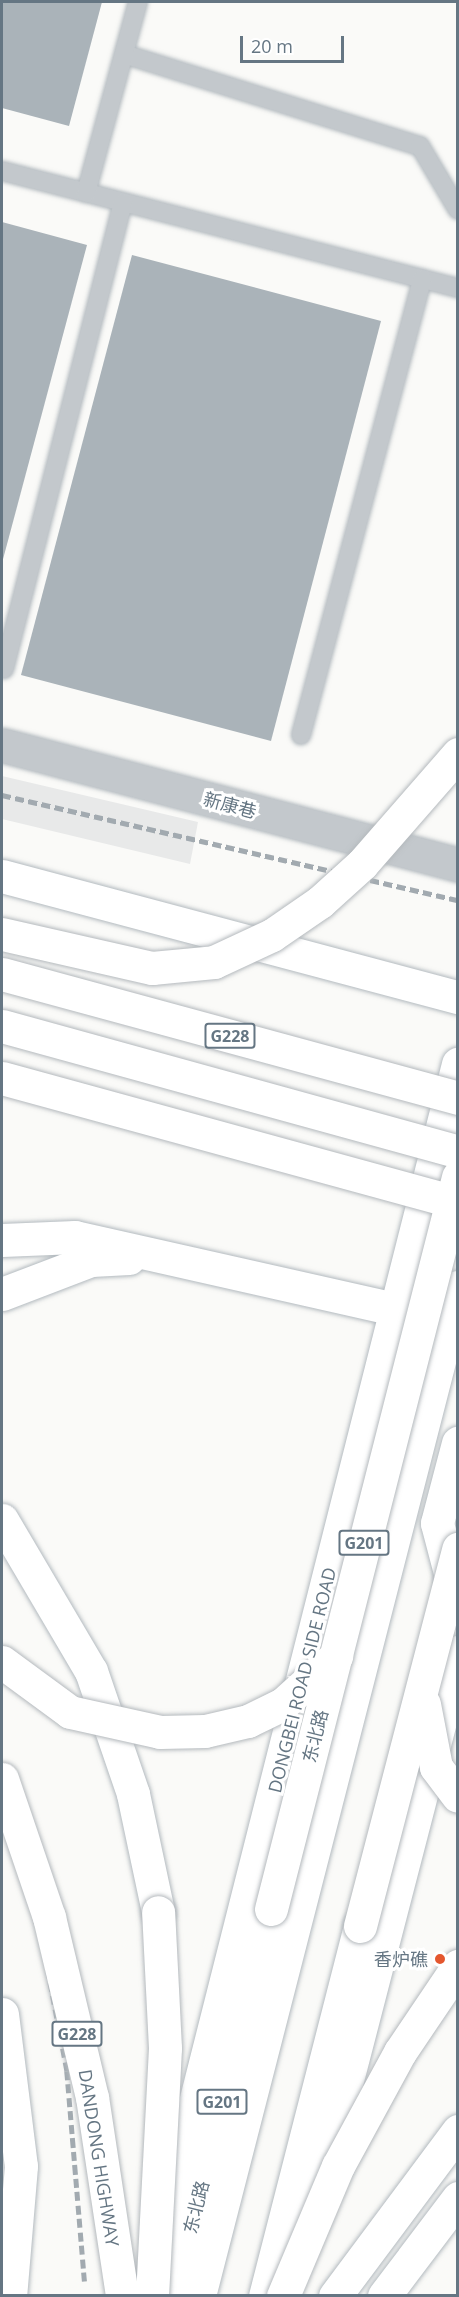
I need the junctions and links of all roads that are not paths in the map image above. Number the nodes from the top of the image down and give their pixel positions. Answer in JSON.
{"nodes":[{"id":1,"x":138,"y":2,"type":"edge"},
{"id":2,"x":124,"y":54,"type":"junction"},
{"id":3,"x":2,"y":171,"type":"edge"},
{"id":4,"x":86,"y":193,"type":"junction"},
{"id":5,"x":123,"y":203,"type":"junction"},
{"id":6,"x":458,"y":210,"type":"edge"},
{"id":7,"x":422,"y":279,"type":"junction"},
{"id":8,"x":458,"y":288,"type":"edge"},
{"id":9,"x":4,"y":669,"type":"dead end"},
{"id":10,"x":301,"y":735,"type":"dead end"},
{"id":11,"x":2,"y":745,"type":"edge"},
{"id":12,"x":458,"y":754,"type":"edge"},
{"id":13,"x":458,"y":865,"type":"edge"},
{"id":14,"x":2,"y":876,"type":"edge"},
{"id":15,"x":2,"y":934,"type":"edge"},
{"id":16,"x":2,"y":974,"type":"edge"},
{"id":17,"x":458,"y":997,"type":"edge"},
{"id":18,"x":2,"y":1026,"type":"edge"},
{"id":19,"x":458,"y":1064,"type":"edge"},
{"id":20,"x":2,"y":1077,"type":"edge"},
{"id":21,"x":2,"y":1094,"type":"edge"},
{"id":22,"x":62,"y":1094,"type":"junction"},
{"id":23,"x":458,"y":1098,"type":"edge"},
{"id":24,"x":458,"y":1152,"type":"edge"},
{"id":25,"x":458,"y":1177,"type":"edge"},
{"id":26,"x":458,"y":1203,"type":"edge"},
{"id":27,"x":2,"y":1240,"type":"edge"},
{"id":28,"x":172,"y":1256,"type":"junction"},
{"id":29,"x":458,"y":1287,"type":"edge"},
{"id":30,"x":2,"y":1294,"type":"edge"},
{"id":31,"x":395,"y":1309,"type":"junction"},
{"id":32,"x":453,"y":1323,"type":"edge"},
{"id":33,"x":458,"y":1443,"type":"edge"},
{"id":34,"x":2,"y":1520,"type":"edge"},
{"id":35,"x":458,"y":1549,"type":"edge"},
{"id":36,"x":458,"y":1601,"type":"edge"},
{"id":37,"x":458,"y":1652,"type":"edge"},
{"id":38,"x":336,"y":1656,"type":"junction"},
{"id":39,"x":2,"y":1662,"type":"edge"},
{"id":40,"x":424,"y":1681,"type":"junction"},
{"id":41,"x":2,"y":1779,"type":"edge"},
{"id":42,"x":458,"y":1796,"type":"edge"},
{"id":43,"x":458,"y":1966,"type":"edge"},
{"id":44,"x":2,"y":2014,"type":"edge"},
{"id":45,"x":458,"y":2131,"type":"edge"},
{"id":46,"x":458,"y":2198,"type":"edge"},
{"id":47,"x":9,"y":2278,"type":"edge"},
{"id":48,"x":122,"y":2295,"type":"edge"},
{"id":49,"x":146,"y":2295,"type":"edge"},
{"id":50,"x":152,"y":2295,"type":"edge"},
{"id":51,"x":173,"y":2295,"type":"edge"},
{"id":52,"x":199,"y":2295,"type":"edge"},
{"id":53,"x":265,"y":2295,"type":"edge"},
{"id":54,"x":283,"y":2295,"type":"edge"},
{"id":55,"x":291,"y":2295,"type":"edge"},
{"id":56,"x":335,"y":2295,"type":"edge"},
{"id":57,"x":384,"y":2295,"type":"edge"}],
"edges":[{"from":1,"to":2,"type":"lane"},
{"from":2,"to":4,"type":"lane"},
{"from":2,"to":6,"type":"lane"},
{"from":3,"to":4,"type":"lane"},
{"from":4,"to":5,"type":"lane"},
{"from":5,"to":7,"type":"lane"},
{"from":5,"to":9,"type":"lane"},
{"from":7,"to":8,"type":"lane"},
{"from":7,"to":10,"type":"lane"},
{"from":11,"to":13,"type":"street","name":"新康巷"},
{"from":12,"to":15,"type":"main road","bridge":true},
{"from":14,"to":17,"type":"main road"},
{"from":16,"to":23,"type":"main road","number":"G228","bridge":true},
{"from":18,"to":24,"type":"main road","bridge":true},
{"from":19,"to":31,"type":"main road","name":"DONGBEI ROAD SIDE ROAD"},
{"from":20,"to":22,"type":"main road","bridge":true},
{"from":21,"to":22,"type":"main road","bridge":true},
{"from":22,"to":26,"type":"main road","bridge":true},
{"from":25,"to":38,"type":"main road","name":"东北路","number":"G201","bridge":true},
{"from":27,"to":28,"type":"main road"},
{"from":28,"to":30,"type":"main road"},
{"from":28,"to":31,"type":"main road"},
{"from":29,"to":32,"type":"main road","name":"东北路"},
{"from":31,"to":32,"type":"main road"},
{"from":31,"to":49,"type":"main road","name":"DONGBEI ROAD SIDE ROAD"},
{"from":32,"to":52,"type":"main road","name":"东北路"},
{"from":33,"to":36,"type":"main road"},
{"from":34,"to":50,"type":"main road","bridge":true},
{"from":35,"to":40,"type":"main road","bridge":true},
{"from":37,"to":55,"type":"main road"},
{"from":38,"to":39,"type":"main road","bridge":true},
{"from":38,"to":51,"type":"main road","name":"东北路","number":"G201","bridge":true},
{"from":40,"to":42,"type":"main road","bridge":true},
{"from":40,"to":53,"type":"main road","bridge":true},
{"from":41,"to":48,"type":"main road","name":"DANDONG HIGHWAY","number":"G228","bridge":true},
{"from":43,"to":54,"type":"main road","bridge":true},
{"from":44,"to":47,"type":"main road"},
{"from":45,"to":56,"type":"main road"},
{"from":46,"to":57,"type":"main road"}]}
